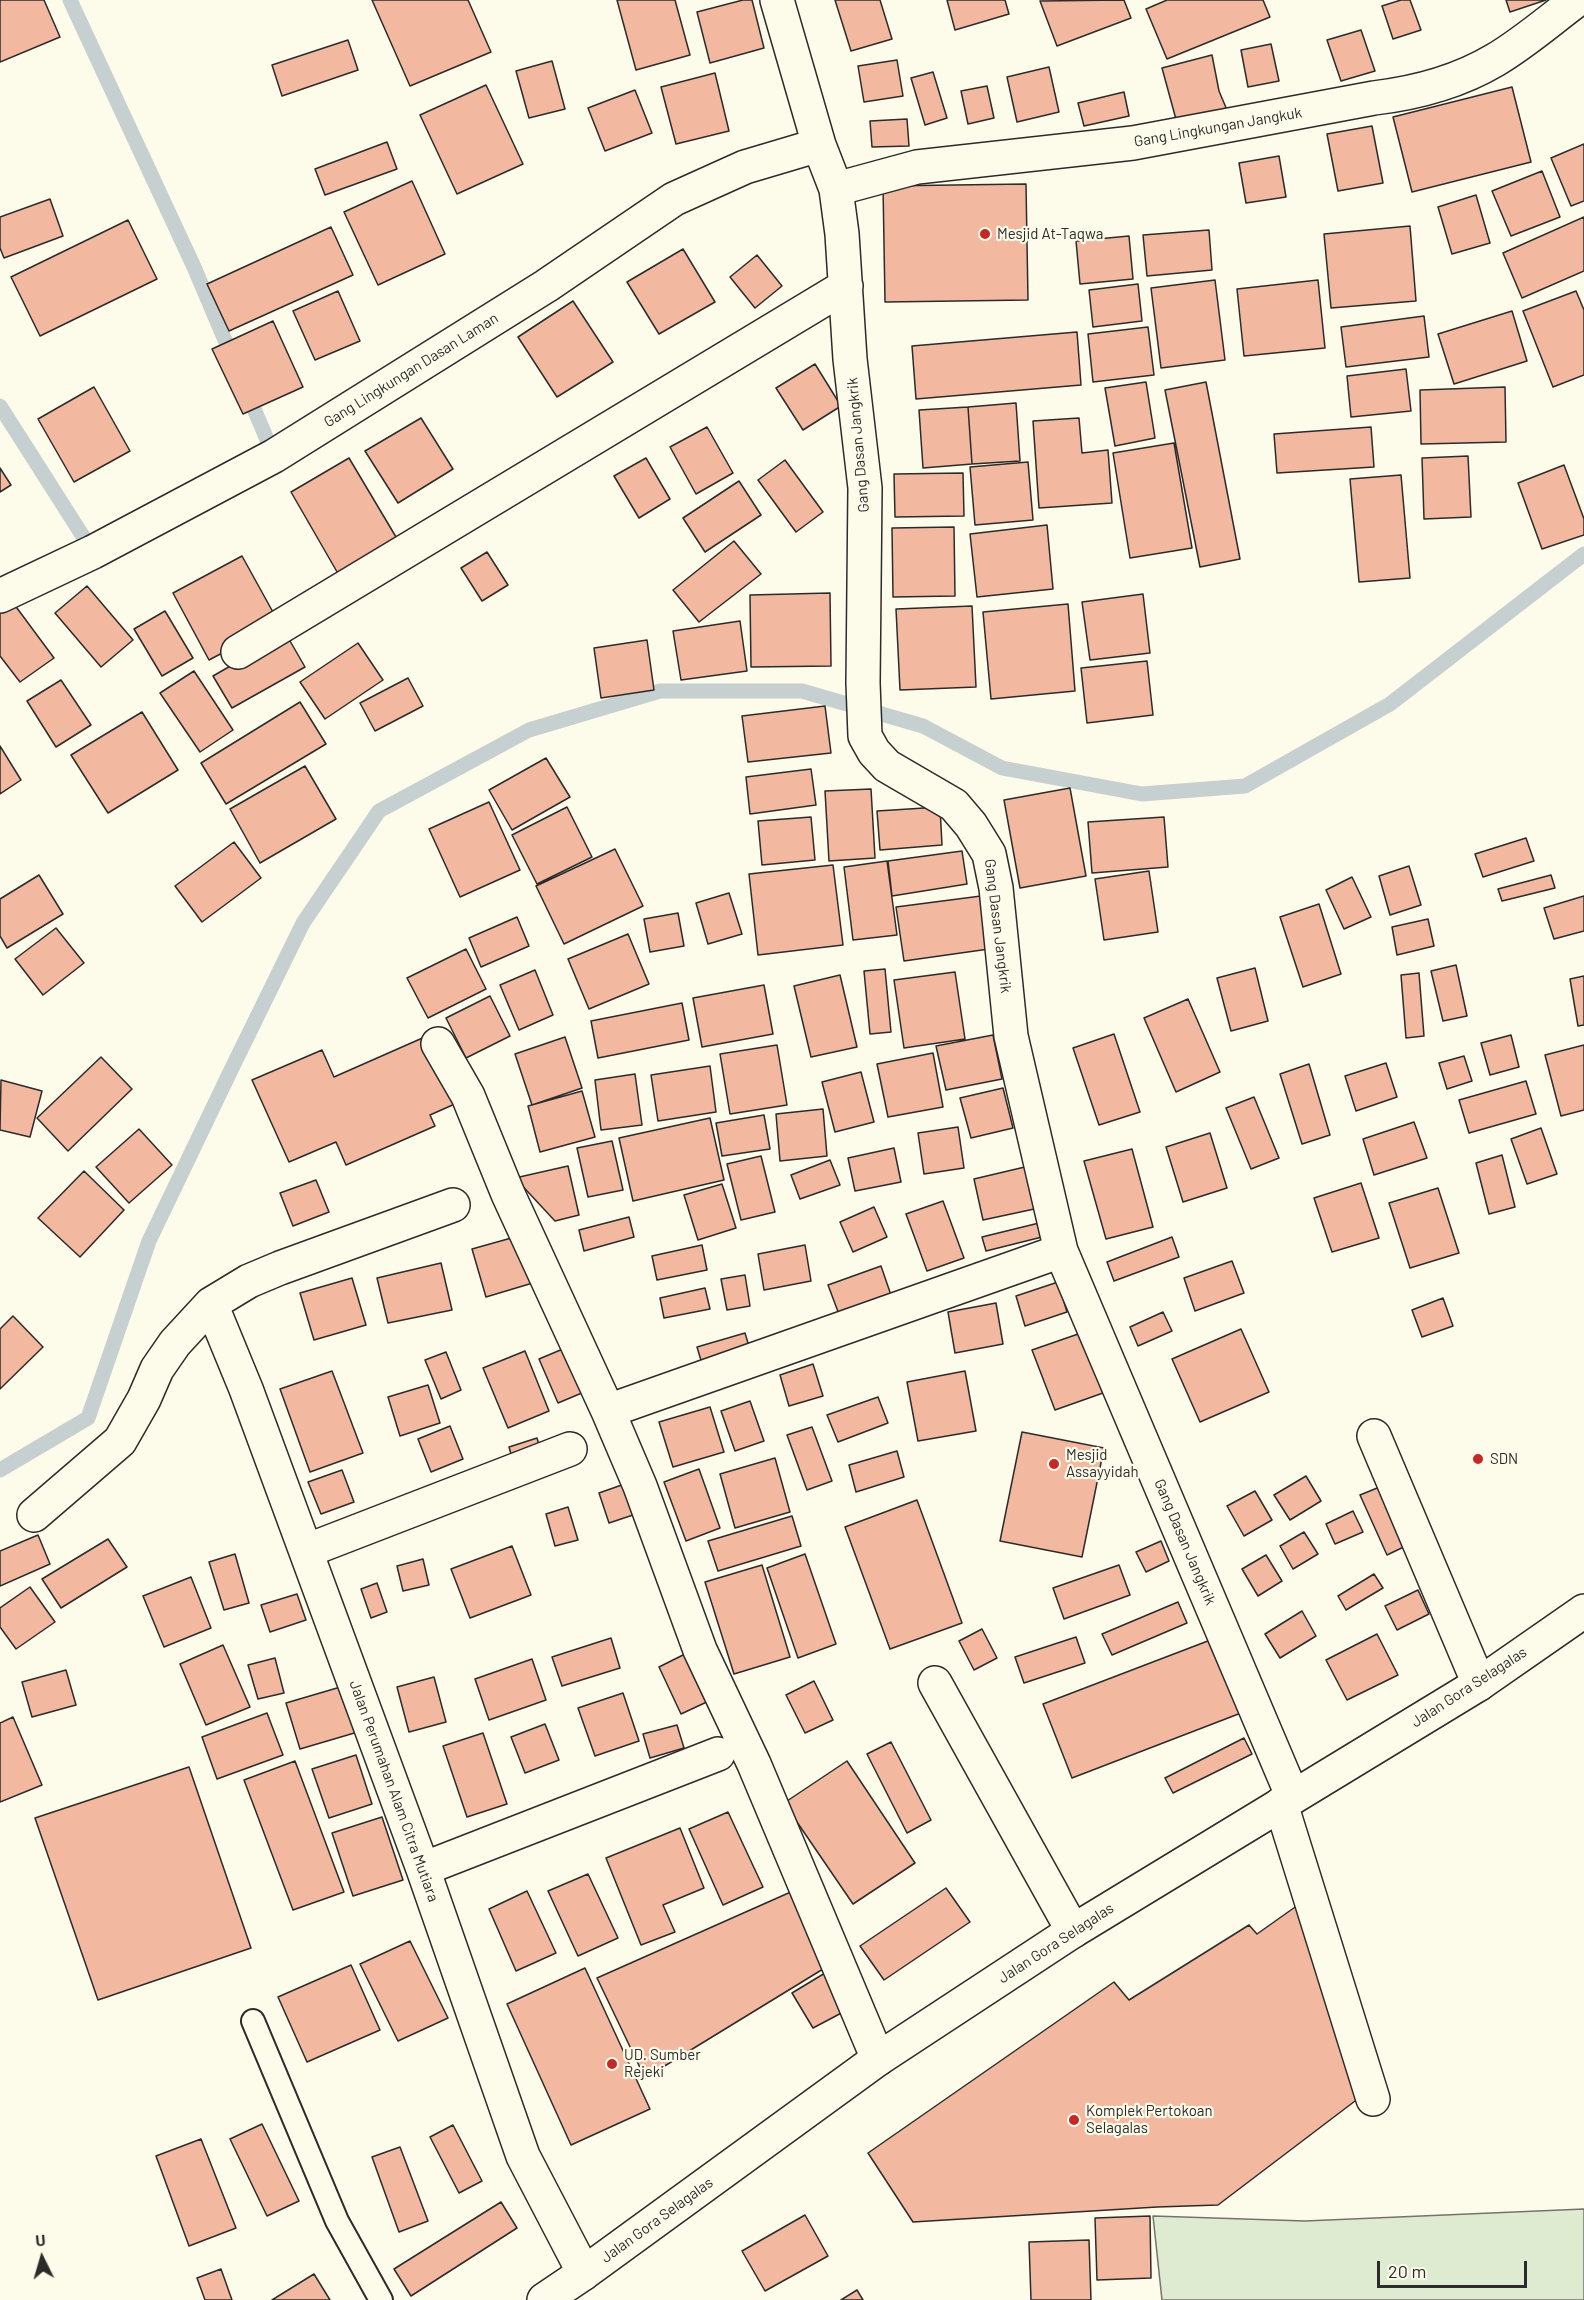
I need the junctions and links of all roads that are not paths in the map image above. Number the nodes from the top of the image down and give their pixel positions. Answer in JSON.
{"nodes":[{"id":1,"x":777,"y":0,"type":"edge"},
{"id":2,"x":1577,"y":0,"type":"edge"},
{"id":3,"x":819,"y":145,"type":"junction"},
{"id":4,"x":836,"y":189,"type":"junction"},
{"id":5,"x":846,"y":286,"type":"junction"},
{"id":6,"x":0,"y":596,"type":"edge"},
{"id":7,"x":238,"y":652,"type":"dead end"},
{"id":8,"x":438,"y":1044,"type":"dead end"},
{"id":9,"x":453,"y":1205,"type":"dead end"},
{"id":10,"x":1061,"y":1251,"type":"junction"},
{"id":11,"x":211,"y":1304,"type":"junction"},
{"id":12,"x":608,"y":1411,"type":"junction"},
{"id":13,"x":1374,"y":1436,"type":"dead end"},
{"id":14,"x":570,"y":1449,"type":"dead end"},
{"id":15,"x":34,"y":1515,"type":"dead end"},
{"id":16,"x":306,"y":1551,"type":"junction"},
{"id":17,"x":1584,"y":1611,"type":"edge"},
{"id":18,"x":935,"y":1683,"type":"dead end"},
{"id":19,"x":1479,"y":1684,"type":"junction"},
{"id":20,"x":718,"y":1754,"type":"dead end"},
{"id":21,"x":1287,"y":1800,"type":"junction"},
{"id":22,"x":423,"y":1869,"type":"junction"},
{"id":23,"x":1073,"y":1931,"type":"junction"},
{"id":24,"x":253,"y":2021,"type":"dead end"},
{"id":25,"x":878,"y":2059,"type":"junction"},
{"id":26,"x":1374,"y":2099,"type":"dead end"},
{"id":27,"x":584,"y":2273,"type":"junction"},
{"id":28,"x":381,"y":2300,"type":"edge"},
{"id":29,"x":544,"y":2300,"type":"edge"}],
"edges":[{"from":1,"to":3,"type":"street","name":"Gang Dasan Jangkrik"},
{"from":2,"to":4,"type":"street","name":"Gang Lingkungan Jangkuk"},
{"from":3,"to":4,"type":"street","name":"Gang Dasan Jangkrik"},
{"from":3,"to":6,"type":"street","name":"Gang Lingkungan Dasan Laman"},
{"from":4,"to":5,"type":"street","name":"Gang Dasan Jangkrik"},
{"from":5,"to":7,"type":"street"},
{"from":5,"to":10,"type":"street","name":"Gang Dasan Jangkrik"},
{"from":8,"to":12,"type":"street"},
{"from":9,"to":11,"type":"street"},
{"from":10,"to":12,"type":"street"},
{"from":10,"to":21,"type":"street","name":"Gang Dasan Jangkrik"},
{"from":11,"to":15,"type":"street"},
{"from":11,"to":16,"type":"street","name":"Jalan Perumahan Alam Citra Mutiara"},
{"from":12,"to":25,"type":"street"},
{"from":13,"to":19,"type":"street"},
{"from":14,"to":16,"type":"street"},
{"from":16,"to":22,"type":"street","name":"Jalan Perumahan Alam Citra Mutiara"},
{"from":17,"to":19,"type":"street","name":"Jalan Gora Selagalas"},
{"from":18,"to":23,"type":"street"},
{"from":19,"to":21,"type":"street","name":"Jalan Gora Selagalas"},
{"from":20,"to":22,"type":"street"},
{"from":21,"to":23,"type":"street","name":"Jalan Gora Selagalas"},
{"from":21,"to":26,"type":"street","name":"Gang Dasan Jangkrik"},
{"from":22,"to":27,"type":"street","name":"Jalan Perumahan Alam Citra Mutiara"},
{"from":23,"to":25,"type":"street","name":"Jalan Gora Selagalas"},
{"from":24,"to":28,"type":"lane"},
{"from":25,"to":27,"type":"street","name":"Jalan Gora Selagalas"},
{"from":27,"to":29,"type":"street","name":"Jalan Gora Selagalas"}]}
